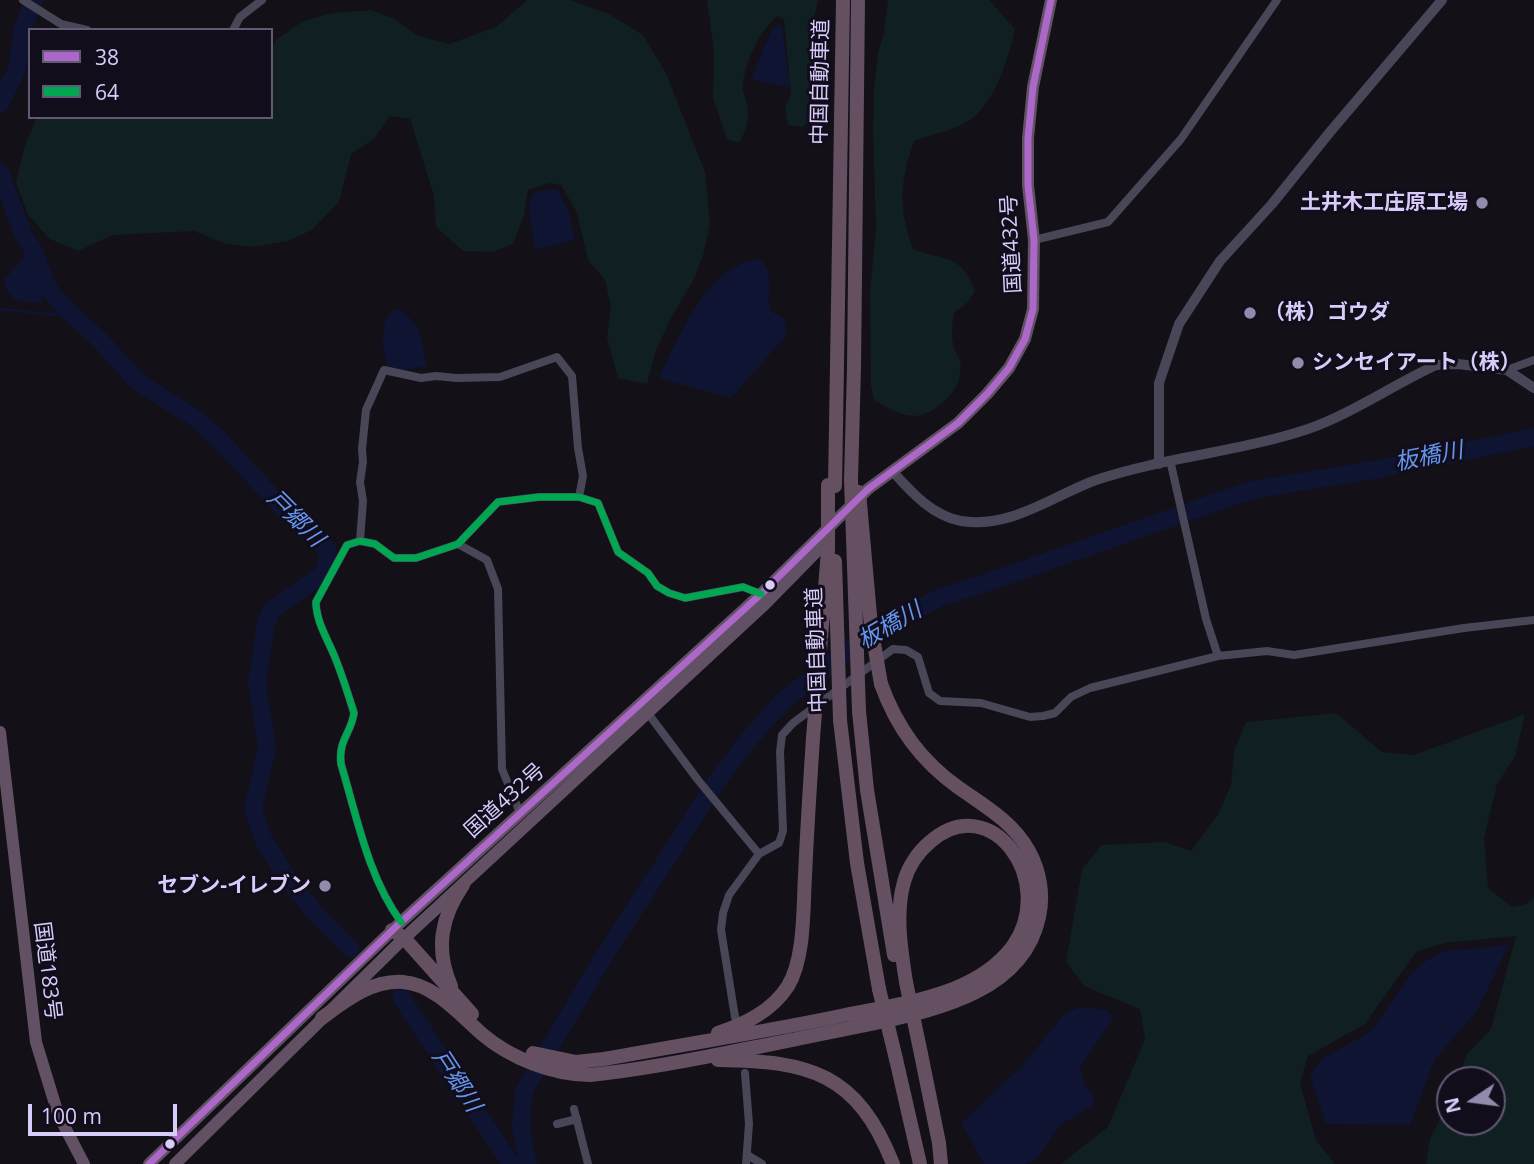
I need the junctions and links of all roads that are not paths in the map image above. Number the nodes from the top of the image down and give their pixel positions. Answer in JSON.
{"nodes":[{"id":1,"x":262,"y":0,"type":"edge"},
{"id":2,"x":843,"y":0,"type":"edge"},
{"id":3,"x":858,"y":0,"type":"edge"},
{"id":4,"x":1051,"y":0,"type":"edge"},
{"id":5,"x":1277,"y":0,"type":"edge"},
{"id":6,"x":1442,"y":0,"type":"edge"},
{"id":7,"x":29,"y":4,"type":"edge"},
{"id":8,"x":79,"y":28,"type":"edge"},
{"id":9,"x":234,"y":28,"type":"edge"},
{"id":10,"x":1034,"y":240,"type":"junction"},
{"id":11,"x":1534,"y":360,"type":"edge"},
{"id":12,"x":1507,"y":370,"type":"junction"},
{"id":13,"x":1534,"y":388,"type":"edge"},
{"id":14,"x":1165,"y":462,"type":"junction"},
{"id":15,"x":894,"y":473,"type":"junction"},
{"id":16,"x":854,"y":478,"type":"junction"},
{"id":17,"x":831,"y":485,"type":"junction"},
{"id":18,"x":579,"y":497,"type":"junction"},
{"id":19,"x":360,"y":541,"type":"junction"},
{"id":20,"x":458,"y":544,"type":"junction"},
{"id":21,"x":761,"y":594,"type":"junction"},
{"id":22,"x":1534,"y":620,"type":"edge"},
{"id":23,"x":1218,"y":656,"type":"junction"},
{"id":24,"x":647,"y":712,"type":"junction"},
{"id":25,"x":0,"y":732,"type":"edge"},
{"id":26,"x":520,"y":813,"type":"junction"},
{"id":27,"x":759,"y":854,"type":"junction"},
{"id":28,"x":463,"y":885,"type":"junction"},
{"id":29,"x":399,"y":933,"type":"junction"},
{"id":30,"x":903,"y":983,"type":"junction"},
{"id":31,"x":456,"y":1005,"type":"junction"},
{"id":32,"x":735,"y":1017,"type":"dead end"},
{"id":33,"x":322,"y":1018,"type":"junction"},
{"id":34,"x":685,"y":1053,"type":"junction"},
{"id":35,"x":745,"y":1073,"type":"dead end"},
{"id":36,"x":574,"y":1109,"type":"dead end"},
{"id":37,"x":577,"y":1119,"type":"junction"},
{"id":38,"x":558,"y":1124,"type":"dead end"},
{"id":39,"x":748,"y":1160,"type":"edge"},
{"id":40,"x":84,"y":1164,"type":"edge"},
{"id":41,"x":149,"y":1164,"type":"edge"},
{"id":42,"x":175,"y":1164,"type":"edge"},
{"id":43,"x":588,"y":1164,"type":"edge"},
{"id":44,"x":762,"y":1164,"type":"edge"},
{"id":45,"x":892,"y":1164,"type":"edge"},
{"id":46,"x":920,"y":1164,"type":"edge"},
{"id":47,"x":939,"y":1164,"type":"edge"}],
"edges":[{"from":1,"to":9,"type":"street"},
{"from":2,"to":17,"type":"highway","name":"中国自動車道"},
{"from":3,"to":16,"type":"highway","name":"中国自動車道"},
{"from":4,"to":10,"type":"highway","name":"国道432号"},
{"from":5,"to":10,"type":"street"},
{"from":6,"to":14,"type":"street"},
{"from":7,"to":8,"type":"street"},
{"from":10,"to":15,"type":"highway","name":"国道432号"},
{"from":11,"to":12,"type":"street"},
{"from":12,"to":13,"type":"street"},
{"from":12,"to":14,"type":"street"},
{"from":14,"to":15,"type":"street"},
{"from":14,"to":23,"type":"street"},
{"from":15,"to":21,"type":"highway","name":"国道432号"},
{"from":15,"to":24,"type":"highway","name":"国道432号"},
{"from":16,"to":30,"type":"highway","name":"中国自動車道","bridge":true},
{"from":16,"to":34,"type":"highway","bridge":true},
{"from":17,"to":34,"type":"highway","bridge":true},
{"from":17,"to":46,"type":"highway","name":"中国自動車道","bridge":true},
{"from":18,"to":19,"type":"street"},
{"from":18,"to":20,"type":"street"},
{"from":18,"to":21,"type":"street"},
{"from":19,"to":20,"type":"street"},
{"from":19,"to":29,"type":"street"},
{"from":20,"to":26,"type":"street"},
{"from":21,"to":26,"type":"highway","name":"国道432号"},
{"from":22,"to":23,"type":"street"},
{"from":23,"to":27,"type":"street"},
{"from":24,"to":27,"type":"street"},
{"from":24,"to":28,"type":"highway","name":"国道432号"},
{"from":25,"to":40,"type":"highway","name":"国道183号"},
{"from":26,"to":29,"type":"highway","name":"国道432号"},
{"from":27,"to":32,"type":"street"},
{"from":28,"to":29,"type":"highway","name":"国道432号"},
{"from":28,"to":31,"type":"highway"},
{"from":29,"to":31,"type":"highway"},
{"from":29,"to":33,"type":"highway","name":"国道432号"},
{"from":29,"to":41,"type":"highway","name":"国道432号"},
{"from":30,"to":34,"type":"highway"},
{"from":30,"to":47,"type":"highway","name":"中国自動車道"},
{"from":31,"to":33,"type":"highway"},
{"from":31,"to":34,"type":"highway"},
{"from":33,"to":42,"type":"highway","name":"国道432号"},
{"from":34,"to":45,"type":"highway"},
{"from":35,"to":39,"type":"street"},
{"from":36,"to":37,"type":"street"},
{"from":37,"to":38,"type":"street"},
{"from":37,"to":43,"type":"street"},
{"from":39,"to":44,"type":"street"}]}
